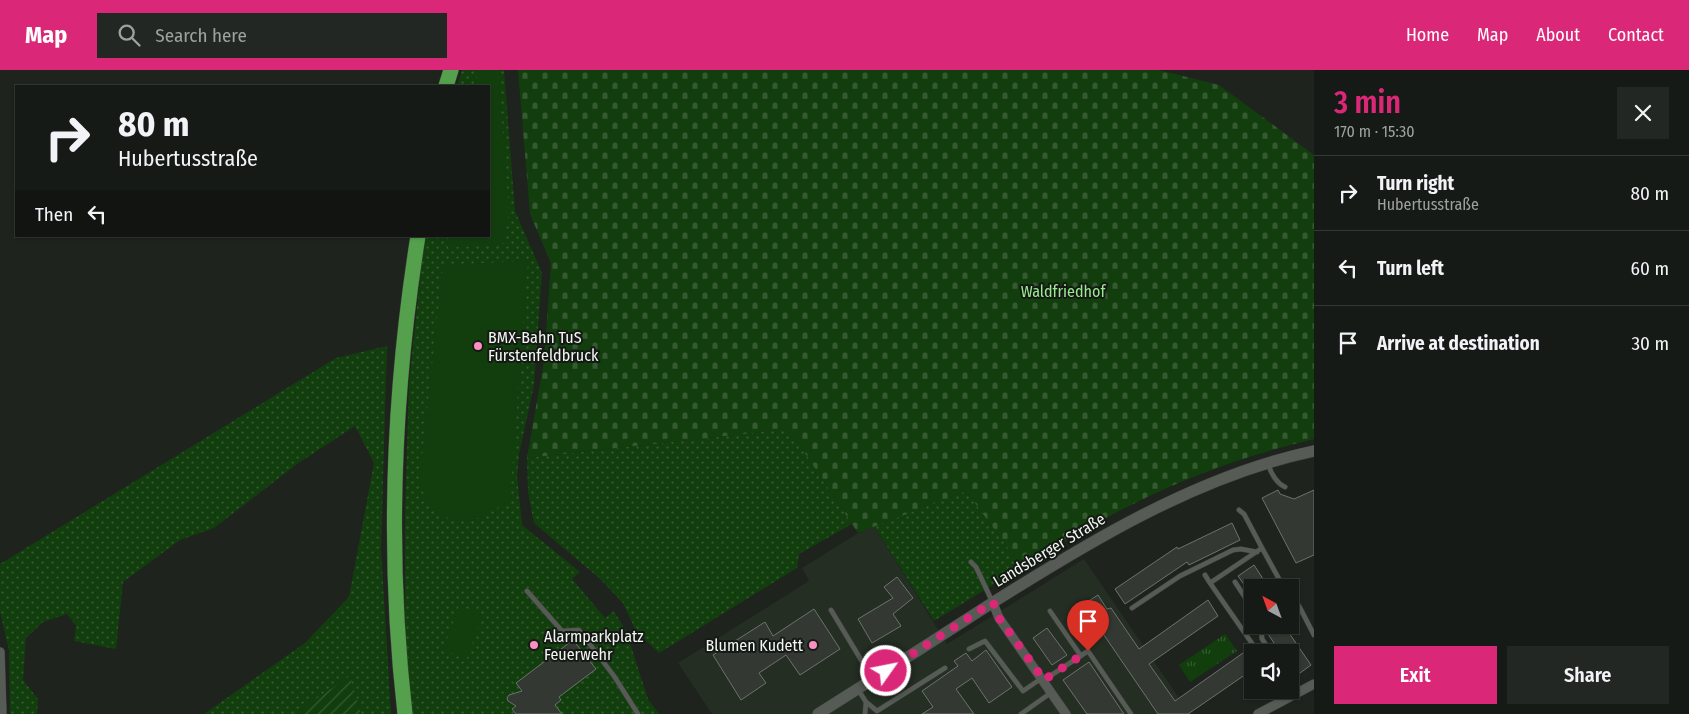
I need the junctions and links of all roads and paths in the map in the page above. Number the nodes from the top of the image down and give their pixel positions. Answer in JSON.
{"nodes":[{"id":1,"x":451,"y":70,"type":"edge"},
{"id":2,"x":446,"y":85,"type":"edge"},
{"id":3,"x":418,"y":237,"type":"edge"},
{"id":4,"x":1314,"y":452,"type":"edge"},
{"id":5,"x":1268,"y":464,"type":"junction"},
{"id":6,"x":1285,"y":487,"type":"dead end"},
{"id":7,"x":1239,"y":510,"type":"dead end"},
{"id":8,"x":1262,"y":548,"type":"junction"},
{"id":9,"x":1257,"y":552,"type":"junction"},
{"id":10,"x":971,"y":562,"type":"dead end"},
{"id":11,"x":1205,"y":576,"type":"dead end"},
{"id":12,"x":1279,"y":579,"type":"edge"},
{"id":13,"x":1235,"y":582,"type":"dead end"},
{"id":14,"x":1210,"y":584,"type":"junction"},
{"id":15,"x":527,"y":591,"type":"dead end"},
{"id":16,"x":1244,"y":596,"type":"edge"},
{"id":17,"x":993,"y":602,"type":"junction"},
{"id":18,"x":1299,"y":606,"type":"edge"},
{"id":19,"x":1132,"y":608,"type":"dead end"},
{"id":20,"x":831,"y":610,"type":"dead end"},
{"id":21,"x":1050,"y":612,"type":"dead end"},
{"id":22,"x":1314,"y":635,"type":"edge"},
{"id":23,"x":1252,"y":644,"type":"edge"},
{"id":24,"x":969,"y":650,"type":"dead end"},
{"id":25,"x":0,"y":652,"type":"edge"},
{"id":26,"x":1081,"y":656,"type":"junction"},
{"id":27,"x":945,"y":668,"type":"dead end"},
{"id":28,"x":873,"y":679,"type":"junction"},
{"id":29,"x":1043,"y":679,"type":"junction"},
{"id":30,"x":1314,"y":684,"type":"edge"},
{"id":31,"x":858,"y":689,"type":"junction"},
{"id":32,"x":1299,"y":689,"type":"edge"},
{"id":33,"x":1052,"y":692,"type":"junction"},
{"id":34,"x":1278,"y":699,"type":"edge"},
{"id":35,"x":866,"y":702,"type":"junction"},
{"id":36,"x":2,"y":714,"type":"edge"},
{"id":37,"x":404,"y":714,"type":"edge"},
{"id":38,"x":638,"y":714,"type":"edge"},
{"id":39,"x":818,"y":714,"type":"edge"},
{"id":40,"x":866,"y":714,"type":"edge"},
{"id":41,"x":1021,"y":714,"type":"edge"},
{"id":42,"x":1066,"y":714,"type":"edge"},
{"id":43,"x":1131,"y":714,"type":"edge"},
{"id":44,"x":1258,"y":714,"type":"edge"}],
"edges":[{"from":1,"to":2,"type":"highway"},
{"from":3,"to":37,"type":"highway"},
{"from":4,"to":5,"type":"street","name":"Landsberger Straße"},
{"from":5,"to":6,"type":"lane"},
{"from":5,"to":17,"type":"street","name":"Landsberger Straße"},
{"from":7,"to":8,"type":"lane"},
{"from":8,"to":9,"type":"lane"},
{"from":8,"to":12,"type":"lane"},
{"from":9,"to":14,"type":"lane"},
{"from":9,"to":19,"type":"lane"},
{"from":10,"to":17,"type":"lane"},
{"from":11,"to":14,"type":"lane"},
{"from":13,"to":16,"type":"lane"},
{"from":14,"to":23,"type":"lane"},
{"from":15,"to":38,"type":"lane"},
{"from":17,"to":28,"type":"street","name":"Landsberger Straße"},
{"from":17,"to":29,"type":"street"},
{"from":18,"to":22,"type":"lane"},
{"from":20,"to":28,"type":"lane"},
{"from":21,"to":26,"type":"lane"},
{"from":24,"to":29,"type":"lane"},
{"from":25,"to":36,"type":"street"},
{"from":26,"to":29,"type":"lane"},
{"from":26,"to":43,"type":"lane"},
{"from":27,"to":35,"type":"lane"},
{"from":28,"to":31,"type":"street","name":"Landsberger Straße"},
{"from":29,"to":33,"type":"street"},
{"from":30,"to":32,"type":"street"},
{"from":31,"to":35,"type":"lane"},
{"from":31,"to":39,"type":"street","name":"Landsberger Straße"},
{"from":33,"to":41,"type":"lane"},
{"from":33,"to":42,"type":"street"},
{"from":34,"to":44,"type":"street"},
{"from":35,"to":40,"type":"lane"}]}
